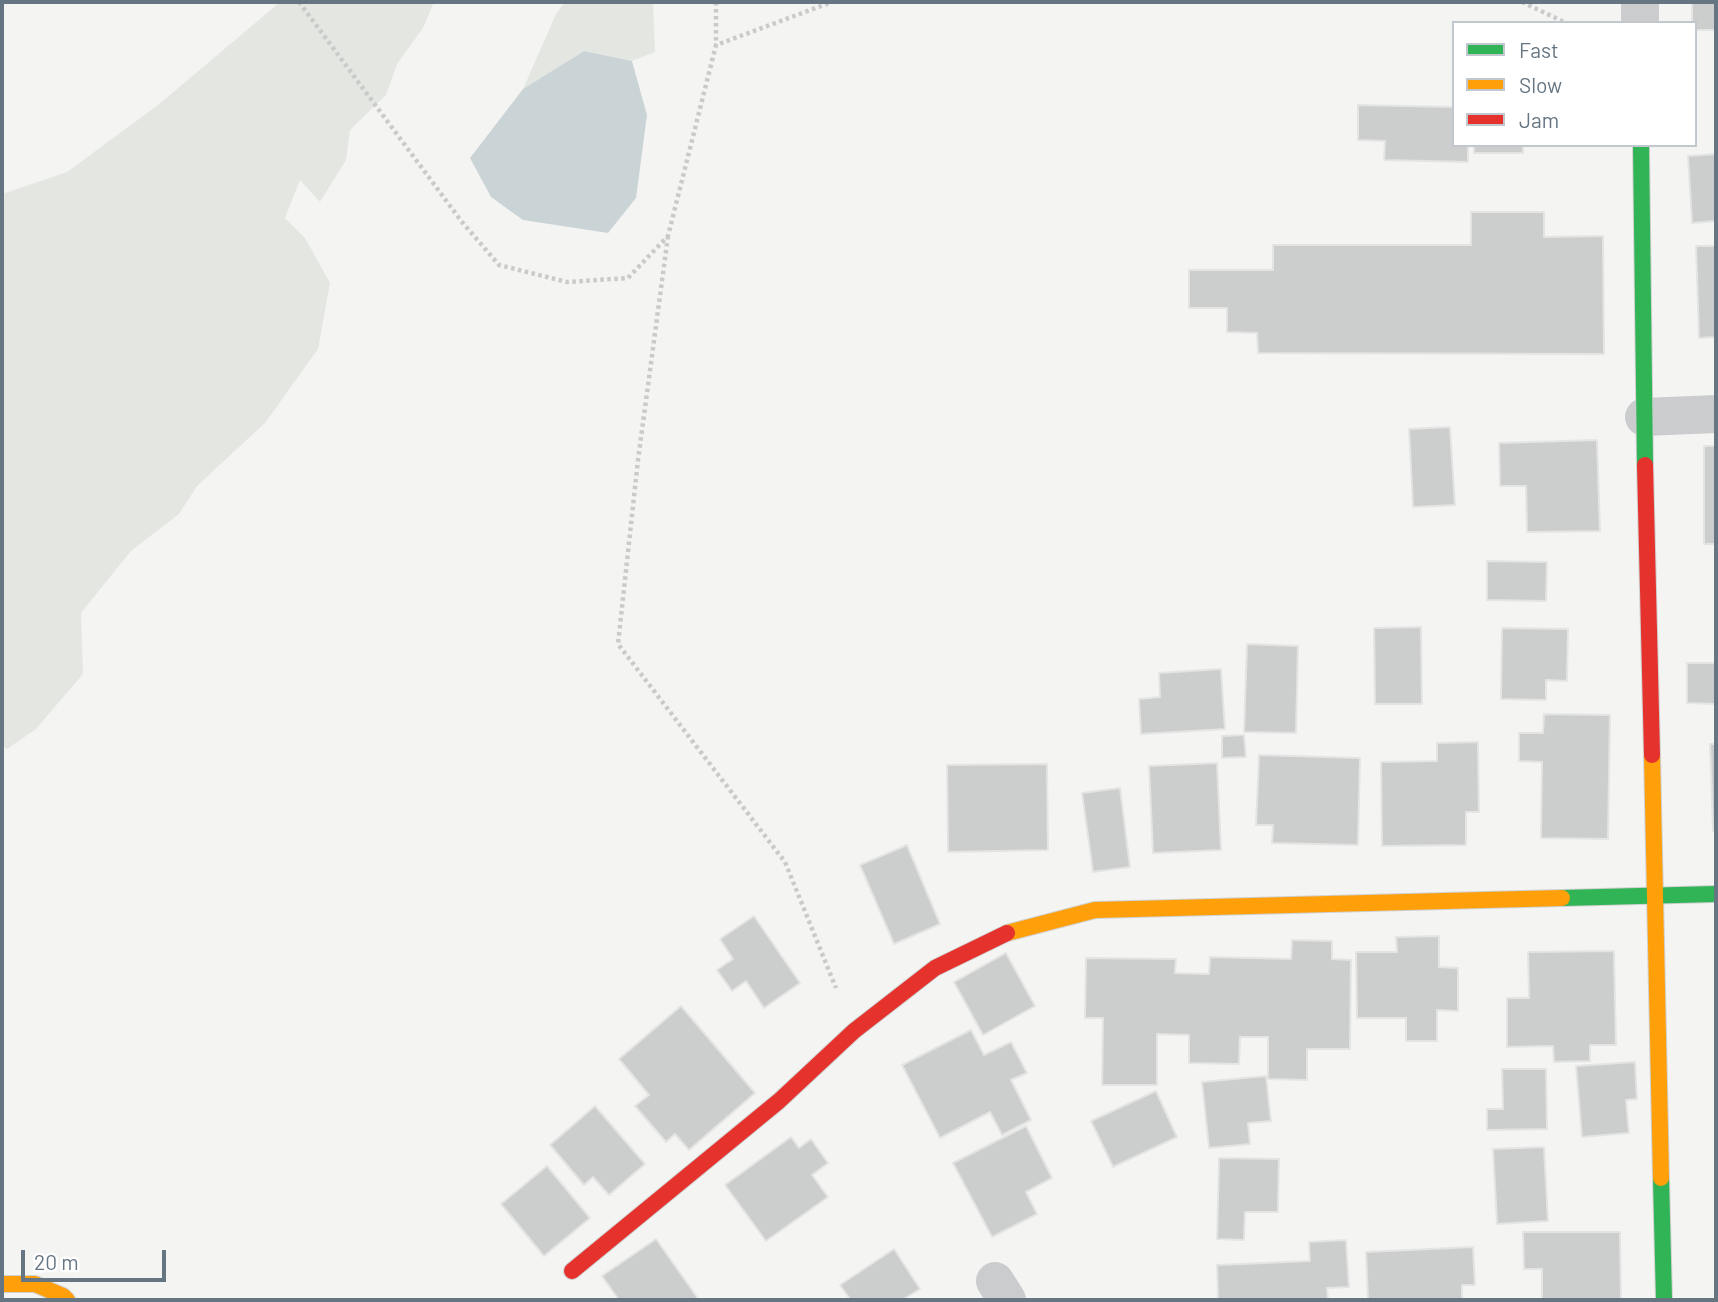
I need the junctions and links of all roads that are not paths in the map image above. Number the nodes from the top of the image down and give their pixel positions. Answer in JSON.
{"nodes":[{"id":1,"x":1640,"y":2,"type":"edge"},
{"id":2,"x":1640,"y":21,"type":"edge"},
{"id":3,"x":1641,"y":147,"type":"edge"},
{"id":4,"x":1716,"y":414,"type":"edge"},
{"id":5,"x":1644,"y":417,"type":"junction"},
{"id":6,"x":1716,"y":894,"type":"edge"},
{"id":7,"x":1655,"y":895,"type":"junction"},
{"id":8,"x":572,"y":1272,"type":"dead end"},
{"id":9,"x":2,"y":1284,"type":"edge"},
{"id":10,"x":67,"y":1300,"type":"edge"},
{"id":11,"x":1664,"y":1300,"type":"edge"}],
"edges":[{"from":1,"to":2,"type":"street"},
{"from":3,"to":5,"type":"street"},
{"from":4,"to":5,"type":"street"},
{"from":5,"to":7,"type":"street"},
{"from":6,"to":7,"type":"street"},
{"from":7,"to":8,"type":"street"},
{"from":7,"to":11,"type":"street"},
{"from":9,"to":10,"type":"street"}]}
